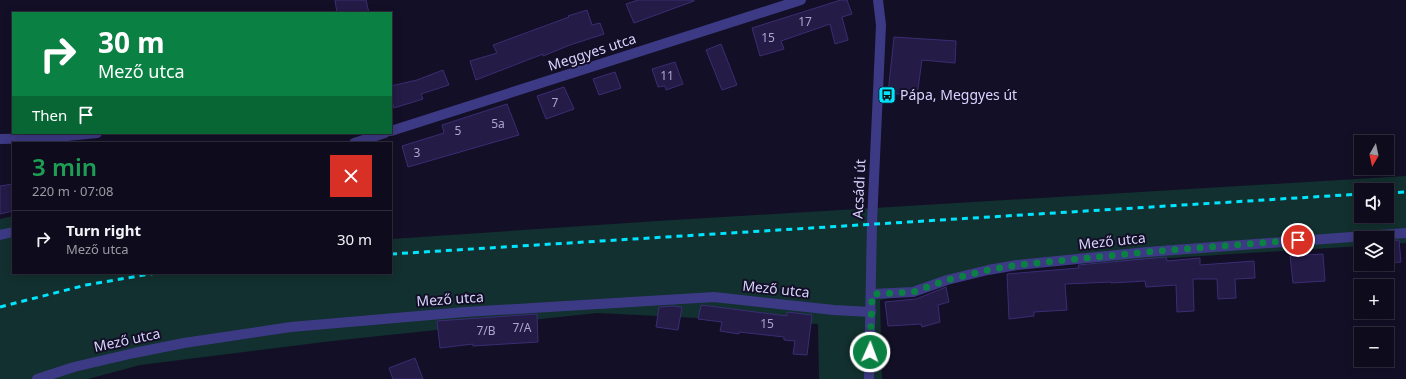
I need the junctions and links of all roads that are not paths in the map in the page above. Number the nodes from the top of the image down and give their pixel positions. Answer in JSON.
{"nodes":[{"id":1,"x":801,"y":0,"type":"edge"},
{"id":2,"x":878,"y":0,"type":"edge"},
{"id":3,"x":392,"y":131,"type":"edge"},
{"id":4,"x":87,"y":134,"type":"edge"},
{"id":5,"x":382,"y":134,"type":"edge"},
{"id":6,"x":0,"y":139,"type":"edge"},
{"id":7,"x":357,"y":142,"type":"edge"},
{"id":8,"x":12,"y":232,"type":"edge"},
{"id":9,"x":1406,"y":233,"type":"edge"},
{"id":10,"x":0,"y":235,"type":"edge"},
{"id":11,"x":872,"y":294,"type":"junction"},
{"id":12,"x":871,"y":312,"type":"junction"},
{"id":13,"x":37,"y":379,"type":"edge"},
{"id":14,"x":870,"y":379,"type":"edge"}],
"edges":[{"from":1,"to":3,"type":"street","name":"Meggyes utca"},
{"from":2,"to":11,"type":"street","name":"Acsádi út"},
{"from":4,"to":6,"type":"street"},
{"from":5,"to":7,"type":"street"},
{"from":8,"to":10,"type":"street"},
{"from":9,"to":11,"type":"street","name":"Mező utca"},
{"from":11,"to":12,"type":"street","name":"Acsádi út"},
{"from":12,"to":13,"type":"street","name":"Mező utca"},
{"from":12,"to":14,"type":"street","name":"Acsádi út"}]}
